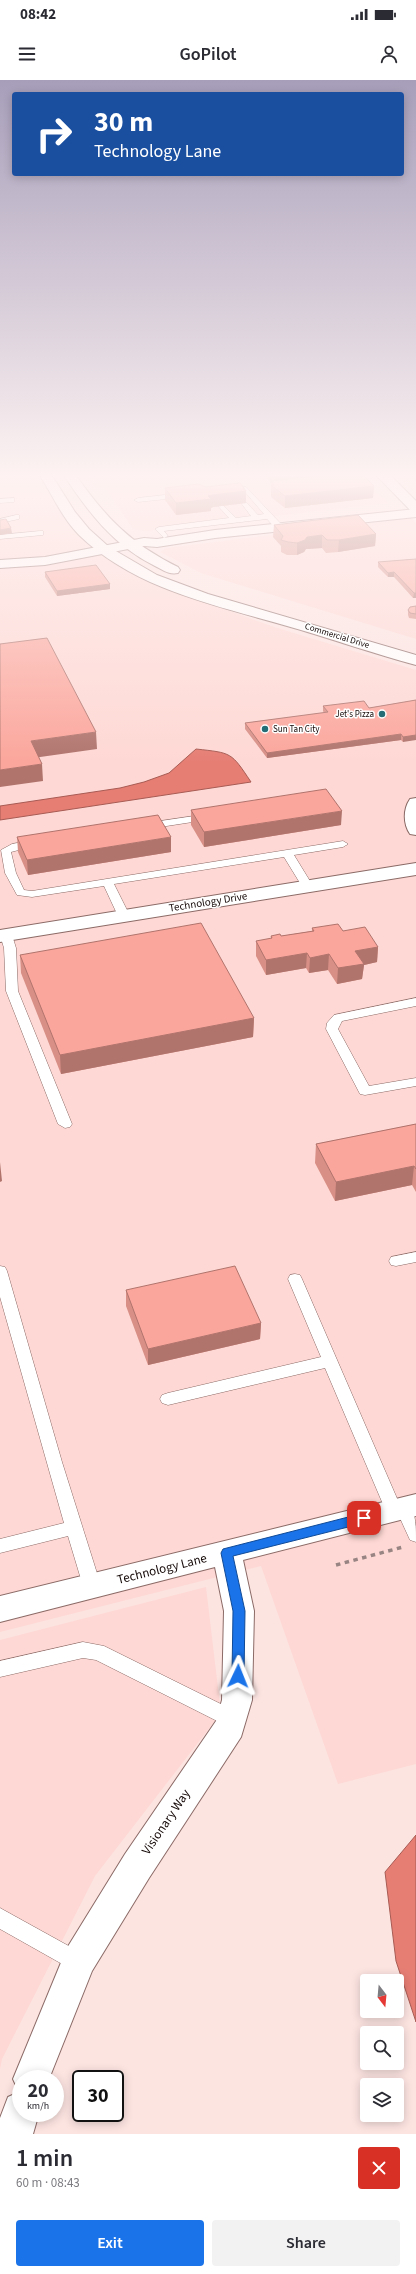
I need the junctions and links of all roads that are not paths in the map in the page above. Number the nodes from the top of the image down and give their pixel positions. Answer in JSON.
{"nodes":[{"id":1,"x":138,"y":570,"type":"edge"},
{"id":2,"x":174,"y":570,"type":"edge"},
{"id":3,"x":416,"y":647,"type":"edge"},
{"id":4,"x":416,"y":660,"type":"edge"},
{"id":5,"x":416,"y":803,"type":"edge"},
{"id":6,"x":221,"y":815,"type":"edge"},
{"id":7,"x":134,"y":828,"type":"edge"},
{"id":8,"x":416,"y":830,"type":"edge"},
{"id":9,"x":48,"y":841,"type":"edge"},
{"id":10,"x":343,"y":844,"type":"dead end"},
{"id":11,"x":287,"y":853,"type":"junction"},
{"id":12,"x":416,"y":869,"type":"edge"},
{"id":13,"x":108,"y":882,"type":"junction"},
{"id":14,"x":307,"y":886,"type":"junction"},
{"id":15,"x":124,"y":916,"type":"junction"},
{"id":16,"x":3,"y":936,"type":"edge"},
{"id":17,"x":416,"y":1002,"type":"edge"},
{"id":18,"x":416,"y":1082,"type":"edge"},
{"id":19,"x":66,"y":1124,"type":"dead end"},
{"id":20,"x":416,"y":1257,"type":"edge"},
{"id":21,"x":396,"y":1261,"type":"dead end"},
{"id":22,"x":0,"y":1271,"type":"edge"},
{"id":23,"x":295,"y":1279,"type":"dead end"},
{"id":24,"x":330,"y":1361,"type":"junction"},
{"id":25,"x":168,"y":1399,"type":"dead end"},
{"id":26,"x":405,"y":1508,"type":"edge"},
{"id":27,"x":74,"y":1528,"type":"junction"},
{"id":28,"x":412,"y":1540,"type":"edge"},
{"id":29,"x":0,"y":1546,"type":"edge"},
{"id":30,"x":227,"y":1553,"type":"junction"},
{"id":31,"x":92,"y":1586,"type":"junction"},
{"id":32,"x":0,"y":1609,"type":"edge"},
{"id":33,"x":0,"y":1669,"type":"edge"},
{"id":34,"x":232,"y":1719,"type":"junction"},
{"id":35,"x":0,"y":1918,"type":"edge"},
{"id":36,"x":78,"y":1962,"type":"junction"},
{"id":37,"x":35,"y":2070,"type":"edge"},
{"id":38,"x":18,"y":2122,"type":"edge"},
{"id":39,"x":14,"y":2134,"type":"edge"}],
"edges":[{"from":1,"to":4,"type":"street","name":"Commercial Drive"},
{"from":2,"to":3,"type":"street","name":"Commercial Drive"},
{"from":5,"to":8,"type":"street"},
{"from":6,"to":7,"type":"lane"},
{"from":9,"to":13,"type":"lane"},
{"from":10,"to":11,"type":"lane"},
{"from":11,"to":13,"type":"lane"},
{"from":11,"to":14,"type":"lane"},
{"from":12,"to":14,"type":"street","name":"Technology Drive"},
{"from":13,"to":15,"type":"lane"},
{"from":14,"to":15,"type":"street","name":"Technology Drive"},
{"from":15,"to":16,"type":"street","name":"Technology Drive"},
{"from":16,"to":19,"type":"lane"},
{"from":17,"to":18,"type":"lane"},
{"from":20,"to":21,"type":"lane"},
{"from":22,"to":27,"type":"lane"},
{"from":23,"to":24,"type":"lane"},
{"from":24,"to":25,"type":"lane"},
{"from":24,"to":26,"type":"lane"},
{"from":26,"to":28,"type":"lane"},
{"from":26,"to":30,"type":"street","name":"Technology Lane"},
{"from":27,"to":29,"type":"lane"},
{"from":27,"to":31,"type":"lane"},
{"from":30,"to":31,"type":"street","name":"Technology Lane"},
{"from":30,"to":34,"type":"street","name":"Visionary Way"},
{"from":31,"to":32,"type":"street","name":"Technology Lane"},
{"from":33,"to":34,"type":"lane"},
{"from":34,"to":36,"type":"street","name":"Visionary Way"},
{"from":35,"to":36,"type":"lane"},
{"from":36,"to":37,"type":"street","name":"Visionary Way"},
{"from":38,"to":39,"type":"street"}]}
